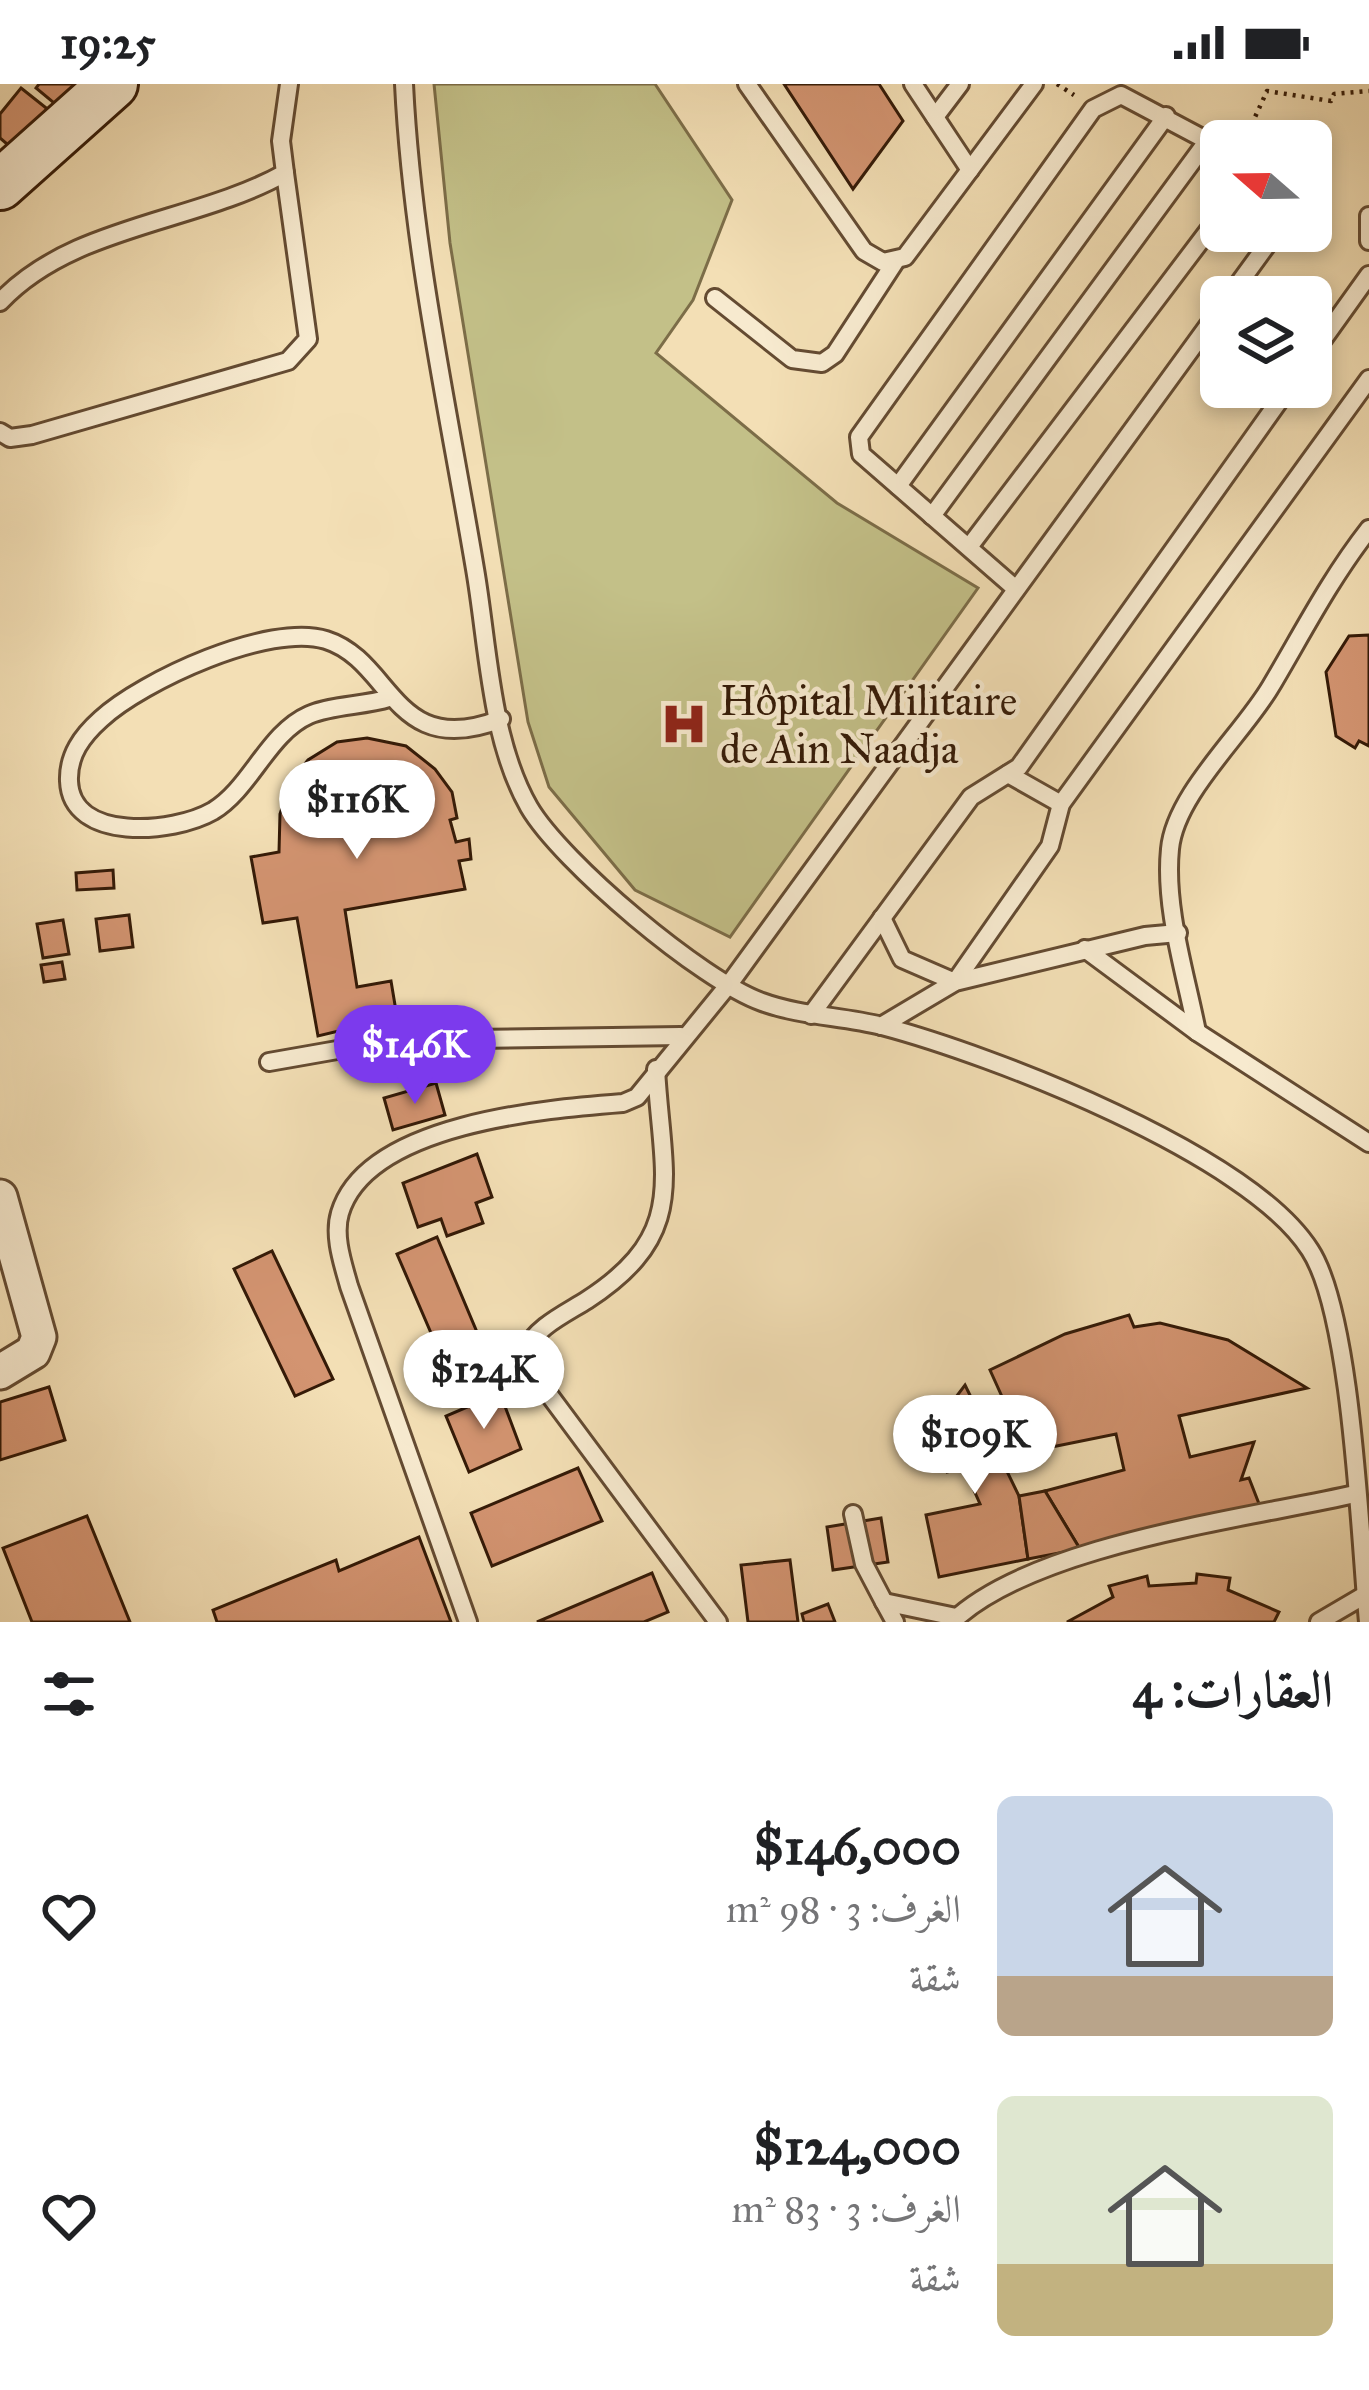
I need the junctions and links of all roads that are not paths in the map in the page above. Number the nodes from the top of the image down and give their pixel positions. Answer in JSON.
{"nodes":[{"id":1,"x":112,"y":84,"type":"edge"},
{"id":2,"x":290,"y":84,"type":"edge"},
{"id":3,"x":404,"y":84,"type":"edge"},
{"id":4,"x":747,"y":84,"type":"edge"},
{"id":5,"x":914,"y":84,"type":"edge"},
{"id":6,"x":961,"y":84,"type":"edge"},
{"id":7,"x":1034,"y":84,"type":"edge"},
{"id":8,"x":935,"y":116,"type":"junction"},
{"id":9,"x":1166,"y":116,"type":"junction"},
{"id":10,"x":1200,"y":136,"type":"edge"},
{"id":11,"x":1200,"y":162,"type":"edge"},
{"id":12,"x":5,"y":170,"type":"edge"},
{"id":13,"x":970,"y":170,"type":"junction"},
{"id":14,"x":285,"y":172,"type":"junction"},
{"id":15,"x":1369,"y":216,"type":"edge"},
{"id":16,"x":1200,"y":242,"type":"edge"},
{"id":17,"x":1369,"y":242,"type":"edge"},
{"id":18,"x":895,"y":262,"type":"junction"},
{"id":19,"x":1369,"y":274,"type":"edge"},
{"id":20,"x":715,"y":298,"type":"dead end"},
{"id":21,"x":0,"y":302,"type":"edge"},
{"id":22,"x":1332,"y":326,"type":"edge"},
{"id":23,"x":1200,"y":337,"type":"edge"},
{"id":24,"x":1369,"y":379,"type":"edge"},
{"id":25,"x":1274,"y":408,"type":"edge"},
{"id":26,"x":0,"y":432,"type":"edge"},
{"id":27,"x":898,"y":486,"type":"junction"},
{"id":28,"x":932,"y":516,"type":"junction"},
{"id":29,"x":1369,"y":529,"type":"edge"},
{"id":30,"x":969,"y":547,"type":"junction"},
{"id":31,"x":1016,"y":589,"type":"junction"},
{"id":32,"x":389,"y":698,"type":"junction"},
{"id":33,"x":501,"y":719,"type":"junction"},
{"id":34,"x":1008,"y":774,"type":"junction"},
{"id":35,"x":1060,"y":804,"type":"junction"},
{"id":36,"x":882,"y":918,"type":"junction"},
{"id":37,"x":1178,"y":933,"type":"junction"},
{"id":38,"x":1085,"y":949,"type":"junction"},
{"id":39,"x":955,"y":982,"type":"junction"},
{"id":40,"x":730,"y":983,"type":"junction"},
{"id":41,"x":811,"y":1015,"type":"junction"},
{"id":42,"x":881,"y":1026,"type":"junction"},
{"id":43,"x":1197,"y":1032,"type":"junction"},
{"id":44,"x":682,"y":1036,"type":"junction"},
{"id":45,"x":269,"y":1062,"type":"dead end"},
{"id":46,"x":656,"y":1070,"type":"junction"},
{"id":47,"x":1369,"y":1143,"type":"edge"},
{"id":48,"x":0,"y":1197,"type":"edge"},
{"id":49,"x":0,"y":1372,"type":"edge"},
{"id":50,"x":1355,"y":1494,"type":"junction"},
{"id":51,"x":853,"y":1514,"type":"dead end"},
{"id":52,"x":1365,"y":1595,"type":"junction"},
{"id":53,"x":884,"y":1602,"type":"junction"},
{"id":54,"x":954,"y":1620,"type":"edge"},
{"id":55,"x":468,"y":1622,"type":"edge"},
{"id":56,"x":718,"y":1622,"type":"edge"},
{"id":57,"x":895,"y":1622,"type":"edge"},
{"id":58,"x":1319,"y":1622,"type":"edge"},
{"id":59,"x":1368,"y":1622,"type":"edge"}],
"edges":[{"from":1,"to":12,"type":"street"},
{"from":2,"to":14,"type":"lane"},
{"from":3,"to":33,"type":"lane"},
{"from":4,"to":18,"type":"lane"},
{"from":5,"to":8,"type":"lane"},
{"from":6,"to":8,"type":"lane"},
{"from":7,"to":13,"type":"lane"},
{"from":8,"to":13,"type":"lane"},
{"from":9,"to":10,"type":"lane"},
{"from":9,"to":27,"type":"lane"},
{"from":9,"to":27,"type":"lane"},
{"from":11,"to":28,"type":"lane"},
{"from":13,"to":18,"type":"lane"},
{"from":14,"to":21,"type":"lane"},
{"from":14,"to":26,"type":"lane"},
{"from":15,"to":17,"type":"lane"},
{"from":16,"to":30,"type":"lane"},
{"from":18,"to":20,"type":"lane"},
{"from":19,"to":22,"type":"lane"},
{"from":23,"to":31,"type":"lane"},
{"from":24,"to":35,"type":"lane"},
{"from":25,"to":34,"type":"lane"},
{"from":27,"to":28,"type":"lane"},
{"from":28,"to":30,"type":"lane"},
{"from":29,"to":37,"type":"lane"},
{"from":30,"to":31,"type":"lane"},
{"from":31,"to":40,"type":"lane"},
{"from":32,"to":32,"type":"lane"},
{"from":32,"to":33,"type":"lane"},
{"from":33,"to":40,"type":"lane"},
{"from":34,"to":35,"type":"lane"},
{"from":34,"to":36,"type":"lane"},
{"from":35,"to":39,"type":"lane"},
{"from":36,"to":39,"type":"lane"},
{"from":36,"to":41,"type":"lane"},
{"from":37,"to":38,"type":"lane"},
{"from":37,"to":43,"type":"lane"},
{"from":38,"to":39,"type":"lane"},
{"from":38,"to":43,"type":"lane"},
{"from":39,"to":42,"type":"lane"},
{"from":40,"to":41,"type":"lane"},
{"from":40,"to":44,"type":"lane"},
{"from":41,"to":42,"type":"lane"},
{"from":42,"to":50,"type":"lane"},
{"from":43,"to":47,"type":"lane"},
{"from":44,"to":45,"type":"lane"},
{"from":44,"to":46,"type":"lane"},
{"from":46,"to":55,"type":"lane"},
{"from":46,"to":56,"type":"lane"},
{"from":48,"to":49,"type":"street"},
{"from":50,"to":52,"type":"lane"},
{"from":50,"to":54,"type":"lane"},
{"from":51,"to":53,"type":"lane"},
{"from":52,"to":58,"type":"lane"},
{"from":52,"to":59,"type":"lane"},
{"from":53,"to":54,"type":"lane"},
{"from":53,"to":57,"type":"lane"}]}
